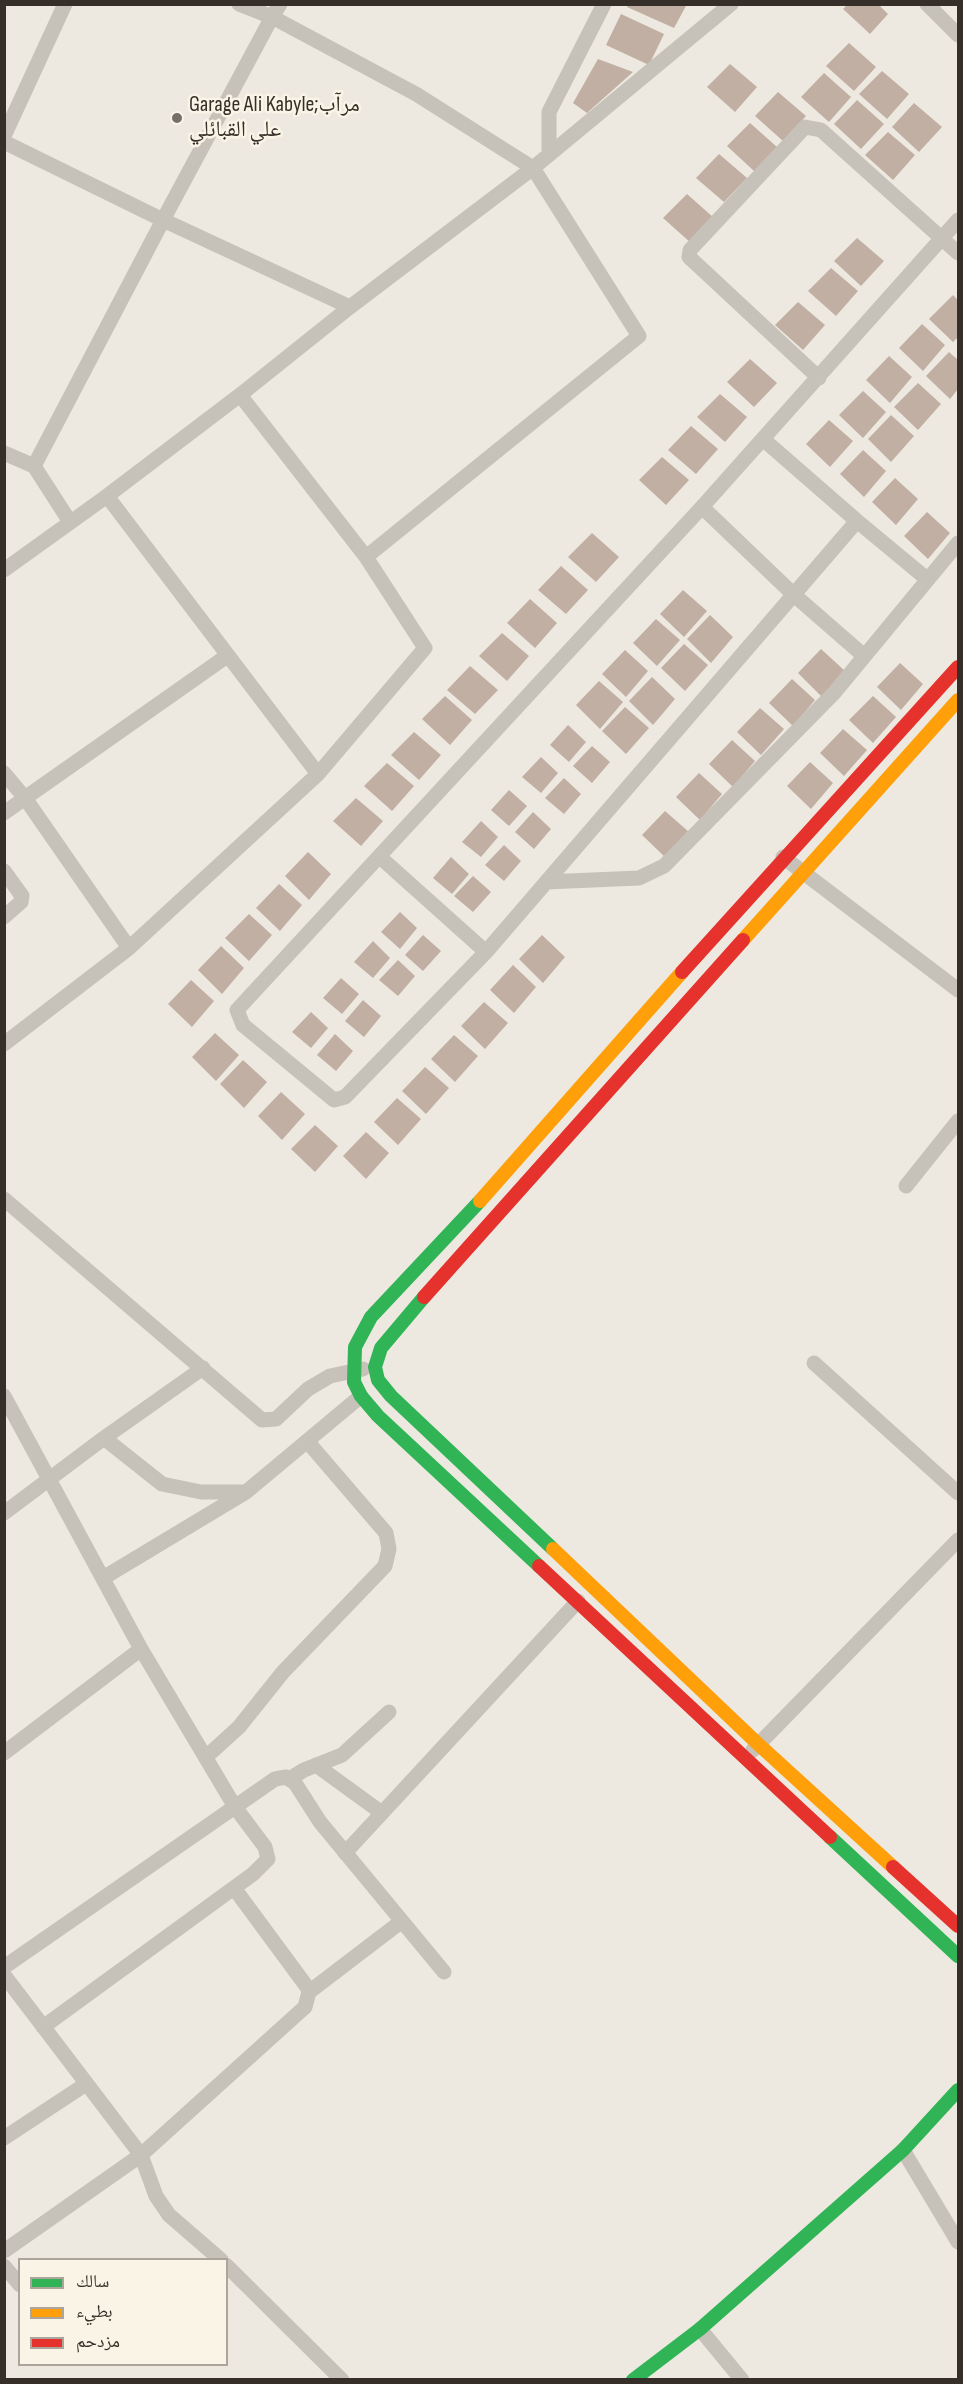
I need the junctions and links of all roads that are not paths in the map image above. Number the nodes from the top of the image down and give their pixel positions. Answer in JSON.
{"nodes":[{"id":1,"x":65,"y":4,"type":"edge"},
{"id":2,"x":239,"y":4,"type":"edge"},
{"id":3,"x":604,"y":4,"type":"edge"},
{"id":4,"x":731,"y":4,"type":"edge"},
{"id":5,"x":927,"y":4,"type":"edge"},
{"id":6,"x":276,"y":11,"type":"edge"},
{"id":7,"x":958,"y":35,"type":"edge"},
{"id":8,"x":4,"y":136,"type":"edge"},
{"id":9,"x":4,"y":142,"type":"edge"},
{"id":10,"x":549,"y":155,"type":"junction"},
{"id":11,"x":533,"y":168,"type":"junction"},
{"id":12,"x":163,"y":220,"type":"junction"},
{"id":13,"x":958,"y":220,"type":"edge"},
{"id":14,"x":942,"y":238,"type":"junction"},
{"id":15,"x":958,"y":253,"type":"edge"},
{"id":16,"x":350,"y":307,"type":"junction"},
{"id":17,"x":819,"y":378,"type":"junction"},
{"id":18,"x":240,"y":395,"type":"junction"},
{"id":19,"x":764,"y":440,"type":"junction"},
{"id":20,"x":4,"y":453,"type":"edge"},
{"id":21,"x":34,"y":466,"type":"junction"},
{"id":22,"x":107,"y":496,"type":"junction"},
{"id":23,"x":702,"y":507,"type":"junction"},
{"id":24,"x":857,"y":521,"type":"junction"},
{"id":25,"x":70,"y":522,"type":"junction"},
{"id":26,"x":958,"y":543,"type":"edge"},
{"id":27,"x":366,"y":557,"type":"junction"},
{"id":28,"x":4,"y":570,"type":"edge"},
{"id":29,"x":927,"y":579,"type":"junction"},
{"id":30,"x":793,"y":594,"type":"junction"},
{"id":31,"x":863,"y":655,"type":"junction"},
{"id":32,"x":227,"y":656,"type":"junction"},
{"id":33,"x":958,"y":667,"type":"edge"},
{"id":34,"x":958,"y":700,"type":"edge"},
{"id":35,"x":4,"y":772,"type":"edge"},
{"id":36,"x":318,"y":774,"type":"junction"},
{"id":37,"x":25,"y":798,"type":"junction"},
{"id":38,"x":4,"y":813,"type":"edge"},
{"id":39,"x":783,"y":857,"type":"junction"},
{"id":40,"x":381,"y":858,"type":"junction"},
{"id":41,"x":4,"y":870,"type":"edge"},
{"id":42,"x":801,"y":873,"type":"junction"},
{"id":43,"x":546,"y":882,"type":"junction"},
{"id":44,"x":4,"y":917,"type":"edge"},
{"id":45,"x":129,"y":948,"type":"junction"},
{"id":46,"x":486,"y":952,"type":"junction"},
{"id":47,"x":958,"y":990,"type":"edge"},
{"id":48,"x":4,"y":1044,"type":"edge"},
{"id":49,"x":556,"y":1114,"type":"junction"},
{"id":50,"x":958,"y":1121,"type":"edge"},
{"id":51,"x":572,"y":1129,"type":"junction"},
{"id":52,"x":906,"y":1186,"type":"dead end"},
{"id":53,"x":4,"y":1199,"type":"edge"},
{"id":54,"x":814,"y":1364,"type":"dead end"},
{"id":55,"x":375,"y":1367,"type":"junction"},
{"id":56,"x":203,"y":1368,"type":"junction"},
{"id":57,"x":353,"y":1370,"type":"junction"},
{"id":58,"x":4,"y":1396,"type":"edge"},
{"id":59,"x":361,"y":1396,"type":"junction"},
{"id":60,"x":104,"y":1438,"type":"junction"},
{"id":61,"x":307,"y":1441,"type":"junction"},
{"id":62,"x":48,"y":1479,"type":"junction"},
{"id":63,"x":246,"y":1492,"type":"junction"},
{"id":64,"x":958,"y":1493,"type":"edge"},
{"id":65,"x":4,"y":1513,"type":"edge"},
{"id":66,"x":958,"y":1540,"type":"edge"},
{"id":67,"x":103,"y":1578,"type":"junction"},
{"id":68,"x":602,"y":1594,"type":"junction"},
{"id":69,"x":582,"y":1605,"type":"junction"},
{"id":70,"x":141,"y":1648,"type":"junction"},
{"id":71,"x":390,"y":1712,"type":"dead end"},
{"id":72,"x":757,"y":1743,"type":"junction"},
{"id":73,"x":4,"y":1753,"type":"edge"},
{"id":74,"x":206,"y":1757,"type":"junction"},
{"id":75,"x":747,"y":1758,"type":"junction"},
{"id":76,"x":316,"y":1765,"type":"junction"},
{"id":77,"x":291,"y":1778,"type":"junction"},
{"id":78,"x":235,"y":1806,"type":"junction"},
{"id":79,"x":382,"y":1813,"type":"junction"},
{"id":80,"x":345,"y":1853,"type":"junction"},
{"id":81,"x":234,"y":1888,"type":"junction"},
{"id":82,"x":402,"y":1921,"type":"junction"},
{"id":83,"x":958,"y":1926,"type":"edge"},
{"id":84,"x":958,"y":1956,"type":"edge"},
{"id":85,"x":4,"y":1967,"type":"edge"},
{"id":86,"x":444,"y":1972,"type":"dead end"},
{"id":87,"x":4,"y":1976,"type":"edge"},
{"id":88,"x":309,"y":1992,"type":"junction"},
{"id":89,"x":44,"y":2027,"type":"junction"},
{"id":90,"x":86,"y":2084,"type":"junction"},
{"id":91,"x":958,"y":2090,"type":"edge"},
{"id":92,"x":4,"y":2138,"type":"edge"},
{"id":93,"x":903,"y":2150,"type":"junction"},
{"id":94,"x":141,"y":2155,"type":"junction"},
{"id":95,"x":958,"y":2242,"type":"edge"},
{"id":96,"x":4,"y":2251,"type":"edge"},
{"id":97,"x":220,"y":2258,"type":"edge"},
{"id":98,"x":4,"y":2266,"type":"edge"},
{"id":99,"x":228,"y":2267,"type":"edge"},
{"id":100,"x":18,"y":2283,"type":"edge"},
{"id":101,"x":700,"y":2329,"type":"junction"},
{"id":102,"x":342,"y":2379,"type":"edge"},
{"id":103,"x":633,"y":2379,"type":"edge"},
{"id":104,"x":742,"y":2379,"type":"edge"}],
"edges":[{"from":1,"to":8,"type":"street"},
{"from":2,"to":6,"type":"street"},
{"from":3,"to":10,"type":"street"},
{"from":4,"to":10,"type":"street"},
{"from":5,"to":7,"type":"street"},
{"from":6,"to":11,"type":"street"},
{"from":6,"to":12,"type":"street"},
{"from":9,"to":12,"type":"street"},
{"from":10,"to":11,"type":"street"},
{"from":11,"to":16,"type":"street"},
{"from":11,"to":27,"type":"street"},
{"from":12,"to":16,"type":"street"},
{"from":12,"to":21,"type":"street"},
{"from":13,"to":14,"type":"street"},
{"from":14,"to":15,"type":"street"},
{"from":14,"to":17,"type":"street"},
{"from":14,"to":17,"type":"street"},
{"from":16,"to":18,"type":"street"},
{"from":17,"to":19,"type":"street"},
{"from":18,"to":22,"type":"street"},
{"from":18,"to":27,"type":"street"},
{"from":19,"to":23,"type":"street"},
{"from":19,"to":24,"type":"street"},
{"from":20,"to":21,"type":"street"},
{"from":21,"to":25,"type":"street"},
{"from":22,"to":25,"type":"street"},
{"from":22,"to":32,"type":"street"},
{"from":23,"to":30,"type":"street"},
{"from":23,"to":40,"type":"street"},
{"from":24,"to":29,"type":"street"},
{"from":24,"to":30,"type":"street"},
{"from":25,"to":28,"type":"street"},
{"from":26,"to":29,"type":"street"},
{"from":27,"to":36,"type":"street"},
{"from":29,"to":31,"type":"street"},
{"from":30,"to":31,"type":"street"},
{"from":30,"to":43,"type":"street"},
{"from":31,"to":43,"type":"street"},
{"from":32,"to":36,"type":"street"},
{"from":32,"to":37,"type":"street"},
{"from":33,"to":39,"type":"street"},
{"from":34,"to":42,"type":"street"},
{"from":35,"to":37,"type":"street"},
{"from":36,"to":45,"type":"street"},
{"from":37,"to":38,"type":"street"},
{"from":37,"to":45,"type":"street"},
{"from":39,"to":42,"type":"street"},
{"from":39,"to":49,"type":"street"},
{"from":40,"to":46,"type":"street"},
{"from":40,"to":46,"type":"street"},
{"from":41,"to":44,"type":"street"},
{"from":42,"to":47,"type":"street"},
{"from":42,"to":51,"type":"street"},
{"from":43,"to":46,"type":"street"},
{"from":45,"to":48,"type":"street"},
{"from":49,"to":51,"type":"street"},
{"from":49,"to":57,"type":"street"},
{"from":50,"to":52,"type":"street"},
{"from":51,"to":55,"type":"street"},
{"from":53,"to":56,"type":"street"},
{"from":54,"to":64,"type":"street"},
{"from":55,"to":57,"type":"street"},
{"from":55,"to":68,"type":"street"},
{"from":56,"to":57,"type":"street"},
{"from":56,"to":60,"type":"street"},
{"from":57,"to":59,"type":"street"},
{"from":58,"to":62,"type":"street"},
{"from":59,"to":61,"type":"street"},
{"from":59,"to":69,"type":"street"},
{"from":60,"to":62,"type":"street"},
{"from":60,"to":63,"type":"street"},
{"from":61,"to":63,"type":"street"},
{"from":61,"to":74,"type":"street"},
{"from":62,"to":65,"type":"street"},
{"from":62,"to":67,"type":"street"},
{"from":63,"to":67,"type":"street"},
{"from":66,"to":72,"type":"street"},
{"from":67,"to":70,"type":"street"},
{"from":68,"to":69,"type":"street"},
{"from":68,"to":72,"type":"street"},
{"from":69,"to":75,"type":"street"},
{"from":69,"to":79,"type":"street"},
{"from":70,"to":73,"type":"street"},
{"from":70,"to":74,"type":"street"},
{"from":71,"to":76,"type":"street"},
{"from":72,"to":75,"type":"street"},
{"from":72,"to":83,"type":"street"},
{"from":74,"to":78,"type":"street"},
{"from":75,"to":84,"type":"street"},
{"from":76,"to":77,"type":"street"},
{"from":76,"to":79,"type":"street"},
{"from":77,"to":78,"type":"street"},
{"from":77,"to":80,"type":"street"},
{"from":78,"to":81,"type":"street"},
{"from":78,"to":85,"type":"street"},
{"from":79,"to":80,"type":"street"},
{"from":80,"to":82,"type":"street"},
{"from":81,"to":88,"type":"street"},
{"from":81,"to":89,"type":"street"},
{"from":82,"to":86,"type":"street"},
{"from":82,"to":88,"type":"street"},
{"from":87,"to":89,"type":"street"},
{"from":88,"to":94,"type":"street"},
{"from":89,"to":90,"type":"street"},
{"from":90,"to":92,"type":"street"},
{"from":90,"to":94,"type":"street"},
{"from":91,"to":93,"type":"street"},
{"from":93,"to":95,"type":"street"},
{"from":93,"to":101,"type":"street"},
{"from":94,"to":96,"type":"street"},
{"from":94,"to":97,"type":"street"},
{"from":98,"to":100,"type":"street"},
{"from":99,"to":102,"type":"street"},
{"from":101,"to":103,"type":"street"},
{"from":101,"to":104,"type":"street"}]}
